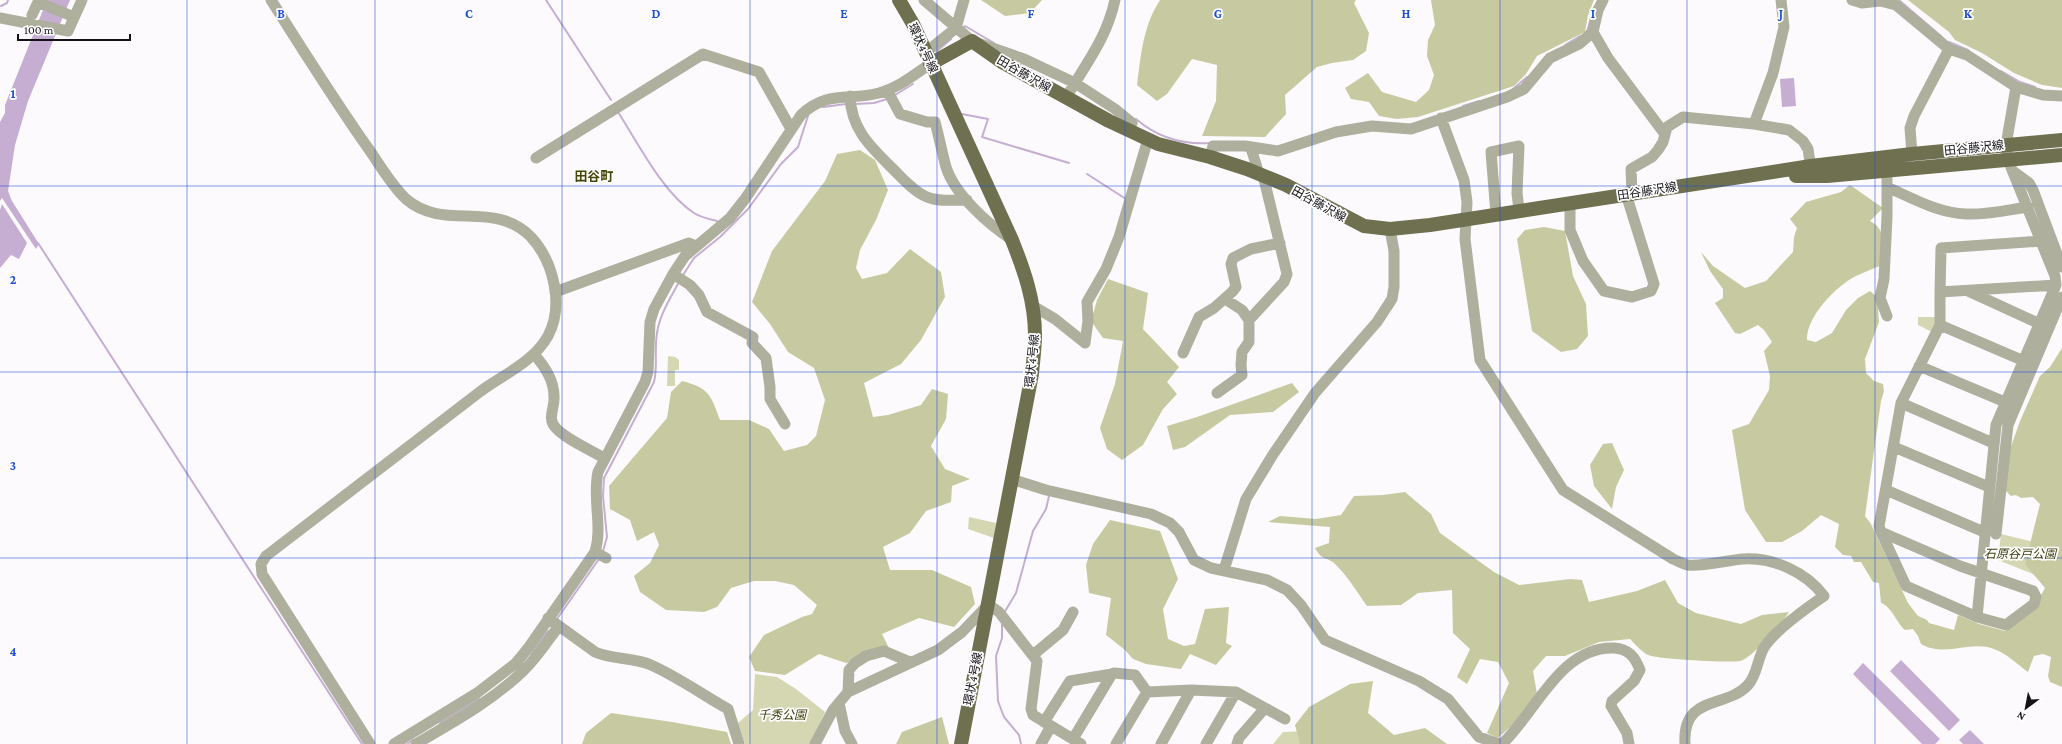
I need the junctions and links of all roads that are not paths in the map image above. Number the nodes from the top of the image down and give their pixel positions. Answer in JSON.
{"nodes":[{"id":1,"x":82,"y":0,"type":"edge"},
{"id":2,"x":271,"y":0,"type":"edge"},
{"id":3,"x":899,"y":0,"type":"edge"},
{"id":4,"x":924,"y":0,"type":"edge"},
{"id":5,"x":964,"y":0,"type":"edge"},
{"id":6,"x":1115,"y":0,"type":"edge"},
{"id":7,"x":1603,"y":0,"type":"edge"},
{"id":8,"x":1781,"y":0,"type":"edge"},
{"id":9,"x":1852,"y":0,"type":"edge"},
{"id":10,"x":40,"y":2,"type":"edge"},
{"id":11,"x":70,"y":15,"type":"junction"},
{"id":12,"x":32,"y":16,"type":"dead end"},
{"id":13,"x":0,"y":18,"type":"edge"},
{"id":14,"x":1593,"y":32,"type":"junction"},
{"id":15,"x":961,"y":33,"type":"junction"},
{"id":16,"x":1949,"y":49,"type":"junction"},
{"id":17,"x":928,"y":58,"type":"junction"},
{"id":18,"x":1076,"y":80,"type":"junction"},
{"id":19,"x":2016,"y":87,"type":"junction"},
{"id":20,"x":890,"y":95,"type":"junction"},
{"id":21,"x":2062,"y":96,"type":"edge"},
{"id":22,"x":1066,"y":98,"type":"junction"},
{"id":23,"x":850,"y":102,"type":"junction"},
{"id":24,"x":1441,"y":118,"type":"junction"},
{"id":25,"x":1754,"y":124,"type":"junction"},
{"id":26,"x":791,"y":129,"type":"junction"},
{"id":27,"x":1128,"y":130,"type":"junction"},
{"id":28,"x":1664,"y":133,"type":"junction"},
{"id":29,"x":1148,"y":139,"type":"junction"},
{"id":30,"x":2062,"y":140,"type":"edge"},
{"id":31,"x":2006,"y":145,"type":"junction"},
{"id":32,"x":1252,"y":148,"type":"junction"},
{"id":33,"x":1912,"y":154,"type":"junction"},
{"id":34,"x":2062,"y":155,"type":"edge"},
{"id":35,"x":1210,"y":157,"type":"junction"},
{"id":36,"x":536,"y":158,"type":"dead end"},
{"id":37,"x":2011,"y":166,"type":"junction"},
{"id":38,"x":1816,"y":171,"type":"junction"},
{"id":39,"x":1887,"y":171,"type":"junction"},
{"id":40,"x":1261,"y":175,"type":"junction"},
{"id":41,"x":1888,"y":187,"type":"junction"},
{"id":42,"x":1629,"y":194,"type":"junction"},
{"id":43,"x":967,"y":200,"type":"junction"},
{"id":44,"x":1570,"y":203,"type":"junction"},
{"id":45,"x":2028,"y":207,"type":"junction"},
{"id":46,"x":1519,"y":210,"type":"junction"},
{"id":47,"x":1496,"y":214,"type":"junction"},
{"id":48,"x":1465,"y":219,"type":"junction"},
{"id":49,"x":1390,"y":229,"type":"junction"},
{"id":50,"x":1012,"y":240,"type":"junction"},
{"id":51,"x":2042,"y":241,"type":"junction"},
{"id":52,"x":1280,"y":243,"type":"junction"},
{"id":53,"x":696,"y":246,"type":"junction"},
{"id":54,"x":2062,"y":267,"type":"edge"},
{"id":55,"x":678,"y":277,"type":"junction"},
{"id":56,"x":2056,"y":285,"type":"junction"},
{"id":57,"x":1966,"y":290,"type":"junction"},
{"id":58,"x":555,"y":292,"type":"junction"},
{"id":59,"x":1940,"y":292,"type":"junction"},
{"id":60,"x":2062,"y":297,"type":"edge"},
{"id":61,"x":1224,"y":299,"type":"junction"},
{"id":62,"x":1033,"y":306,"type":"junction"},
{"id":63,"x":1887,"y":316,"type":"dead end"},
{"id":64,"x":1249,"y":320,"type":"junction"},
{"id":65,"x":2040,"y":324,"type":"junction"},
{"id":66,"x":1940,"y":325,"type":"junction"},
{"id":67,"x":1183,"y":353,"type":"dead end"},
{"id":68,"x":534,"y":354,"type":"junction"},
{"id":69,"x":2024,"y":361,"type":"junction"},
{"id":70,"x":1919,"y":366,"type":"junction"},
{"id":71,"x":1217,"y":393,"type":"dead end"},
{"id":72,"x":2005,"y":402,"type":"junction"},
{"id":73,"x":1901,"y":404,"type":"junction"},
{"id":74,"x":785,"y":424,"type":"dead end"},
{"id":75,"x":1993,"y":443,"type":"junction"},
{"id":76,"x":1894,"y":447,"type":"junction"},
{"id":77,"x":604,"y":458,"type":"junction"},
{"id":78,"x":1011,"y":479,"type":"junction"},
{"id":79,"x":1989,"y":487,"type":"junction"},
{"id":80,"x":1886,"y":490,"type":"junction"},
{"id":81,"x":1881,"y":532,"type":"junction"},
{"id":82,"x":1984,"y":532,"type":"junction"},
{"id":83,"x":1996,"y":534,"type":"dead end"},
{"id":84,"x":1224,"y":570,"type":"junction"},
{"id":85,"x":1980,"y":573,"type":"junction"},
{"id":86,"x":986,"y":607,"type":"junction"},
{"id":87,"x":1073,"y":612,"type":"dead end"},
{"id":88,"x":1977,"y":617,"type":"junction"},
{"id":89,"x":548,"y":618,"type":"junction"},
{"id":90,"x":560,"y":626,"type":"junction"},
{"id":91,"x":1033,"y":655,"type":"junction"},
{"id":92,"x":910,"y":662,"type":"junction"},
{"id":93,"x":1112,"y":674,"type":"junction"},
{"id":94,"x":1191,"y":690,"type":"junction"},
{"id":95,"x":848,"y":692,"type":"junction"},
{"id":96,"x":1147,"y":692,"type":"junction"},
{"id":97,"x":1236,"y":692,"type":"junction"},
{"id":98,"x":839,"y":703,"type":"junction"},
{"id":99,"x":1265,"y":708,"type":"junction"},
{"id":100,"x":1285,"y":719,"type":"dead end"},
{"id":101,"x":1048,"y":724,"type":"junction"},
{"id":102,"x":1077,"y":742,"type":"edge"},
{"id":103,"x":370,"y":744,"type":"edge"},
{"id":104,"x":394,"y":744,"type":"edge"},
{"id":105,"x":416,"y":744,"type":"edge"},
{"id":106,"x":740,"y":744,"type":"edge"},
{"id":107,"x":815,"y":744,"type":"edge"},
{"id":108,"x":852,"y":744,"type":"edge"},
{"id":109,"x":961,"y":744,"type":"edge"},
{"id":110,"x":1042,"y":744,"type":"edge"},
{"id":111,"x":1116,"y":744,"type":"edge"},
{"id":112,"x":1161,"y":744,"type":"edge"},
{"id":113,"x":1206,"y":744,"type":"edge"},
{"id":114,"x":1237,"y":744,"type":"edge"},
{"id":115,"x":1499,"y":744,"type":"edge"},
{"id":116,"x":1502,"y":744,"type":"edge"},
{"id":117,"x":1630,"y":744,"type":"edge"},
{"id":118,"x":1685,"y":744,"type":"edge"}],
"edges":[{"from":1,"to":11,"type":"street"},
{"from":2,"to":58,"type":"street"},
{"from":3,"to":17,"type":"main road","name":"環状4号線"},
{"from":4,"to":15,"type":"street"},
{"from":5,"to":15,"type":"street"},
{"from":6,"to":18,"type":"street"},
{"from":7,"to":14,"type":"street"},
{"from":8,"to":25,"type":"street"},
{"from":9,"to":16,"type":"street"},
{"from":10,"to":11,"type":"street"},
{"from":10,"to":12,"type":"street"},
{"from":11,"to":13,"type":"street"},
{"from":14,"to":24,"type":"street"},
{"from":14,"to":28,"type":"street"},
{"from":15,"to":17,"type":"main road"},
{"from":15,"to":17,"type":"street"},
{"from":15,"to":18,"type":"street"},
{"from":15,"to":22,"type":"main road","name":"田谷藤沢線"},
{"from":16,"to":19,"type":"street"},
{"from":16,"to":33,"type":"street"},
{"from":17,"to":20,"type":"street"},
{"from":17,"to":50,"type":"main road","name":"環状4号線"},
{"from":18,"to":22,"type":"street"},
{"from":18,"to":27,"type":"street"},
{"from":19,"to":21,"type":"street"},
{"from":19,"to":31,"type":"street"},
{"from":20,"to":23,"type":"street"},
{"from":20,"to":43,"type":"street"},
{"from":22,"to":27,"type":"main road","name":"田谷藤沢線"},
{"from":23,"to":26,"type":"street"},
{"from":23,"to":43,"type":"street"},
{"from":24,"to":32,"type":"street"},
{"from":24,"to":48,"type":"street"},
{"from":25,"to":28,"type":"street"},
{"from":25,"to":38,"type":"street"},
{"from":26,"to":36,"type":"street"},
{"from":26,"to":53,"type":"street"},
{"from":27,"to":29,"type":"main road","name":"田谷藤沢線"},
{"from":28,"to":42,"type":"street"},
{"from":29,"to":35,"type":"main road","name":"田谷藤沢線"},
{"from":29,"to":62,"type":"street"},
{"from":30,"to":31,"type":"main road","name":"田谷藤沢線"},
{"from":31,"to":33,"type":"main road","name":"田谷藤沢線"},
{"from":31,"to":37,"type":"street"},
{"from":32,"to":35,"type":"street"},
{"from":32,"to":40,"type":"street"},
{"from":33,"to":38,"type":"main road","name":"田谷藤沢線"},
{"from":34,"to":37,"type":"main road","name":"田谷藤沢線"},
{"from":35,"to":40,"type":"main road","name":"田谷藤沢線"},
{"from":37,"to":39,"type":"main road","name":"田谷藤沢線"},
{"from":37,"to":45,"type":"street"},
{"from":37,"to":54,"type":"street"},
{"from":38,"to":39,"type":"main road","name":"田谷藤沢線"},
{"from":38,"to":42,"type":"main road","name":"田谷藤沢線"},
{"from":39,"to":41,"type":"street"},
{"from":40,"to":49,"type":"main road","name":"田谷藤沢線"},
{"from":40,"to":52,"type":"street"},
{"from":41,"to":45,"type":"street"},
{"from":41,"to":63,"type":"street"},
{"from":42,"to":44,"type":"main road","name":"田谷藤沢線"},
{"from":42,"to":44,"type":"street"},
{"from":43,"to":50,"type":"street"},
{"from":44,"to":46,"type":"main road","name":"田谷藤沢線"},
{"from":45,"to":51,"type":"street"},
{"from":46,"to":47,"type":"main road","name":"田谷藤沢線"},
{"from":46,"to":47,"type":"street"},
{"from":47,"to":48,"type":"main road","name":"田谷藤沢線"},
{"from":48,"to":49,"type":"main road","name":"田谷藤沢線"},
{"from":48,"to":118,"type":"street"},
{"from":49,"to":84,"type":"street"},
{"from":50,"to":62,"type":"main road","name":"環状4号線"},
{"from":51,"to":56,"type":"street"},
{"from":51,"to":59,"type":"street"},
{"from":52,"to":61,"type":"street"},
{"from":52,"to":64,"type":"street"},
{"from":53,"to":55,"type":"street"},
{"from":53,"to":58,"type":"street"},
{"from":55,"to":74,"type":"street"},
{"from":55,"to":77,"type":"street"},
{"from":56,"to":57,"type":"street"},
{"from":56,"to":65,"type":"street"},
{"from":57,"to":59,"type":"street"},
{"from":57,"to":65,"type":"street"},
{"from":58,"to":68,"type":"street"},
{"from":59,"to":66,"type":"street"},
{"from":60,"to":83,"type":"street"},
{"from":61,"to":64,"type":"street"},
{"from":61,"to":67,"type":"street"},
{"from":62,"to":78,"type":"main road","name":"環状4号線"},
{"from":64,"to":71,"type":"street"},
{"from":65,"to":69,"type":"street"},
{"from":66,"to":69,"type":"street"},
{"from":66,"to":70,"type":"street"},
{"from":68,"to":77,"type":"street"},
{"from":68,"to":103,"type":"street"},
{"from":69,"to":72,"type":"street"},
{"from":70,"to":72,"type":"street"},
{"from":70,"to":73,"type":"street"},
{"from":72,"to":75,"type":"street"},
{"from":73,"to":75,"type":"street"},
{"from":73,"to":76,"type":"street"},
{"from":75,"to":79,"type":"street"},
{"from":76,"to":79,"type":"street"},
{"from":76,"to":80,"type":"street"},
{"from":77,"to":89,"type":"street"},
{"from":78,"to":84,"type":"street"},
{"from":78,"to":86,"type":"main road","name":"環状4号線"},
{"from":79,"to":82,"type":"street"},
{"from":80,"to":81,"type":"street"},
{"from":80,"to":82,"type":"street"},
{"from":81,"to":85,"type":"street"},
{"from":81,"to":88,"type":"street"},
{"from":82,"to":85,"type":"street"},
{"from":84,"to":115,"type":"street"},
{"from":85,"to":88,"type":"street"},
{"from":85,"to":88,"type":"street"},
{"from":86,"to":91,"type":"street"},
{"from":86,"to":92,"type":"street"},
{"from":86,"to":109,"type":"main road","name":"環状4号線"},
{"from":87,"to":91,"type":"street"},
{"from":89,"to":90,"type":"street"},
{"from":89,"to":104,"type":"street"},
{"from":90,"to":105,"type":"street"},
{"from":90,"to":106,"type":"street"},
{"from":91,"to":101,"type":"street"},
{"from":92,"to":95,"type":"street"},
{"from":92,"to":95,"type":"street"},
{"from":93,"to":96,"type":"street"},
{"from":93,"to":101,"type":"street"},
{"from":93,"to":102,"type":"street"},
{"from":94,"to":96,"type":"street"},
{"from":94,"to":97,"type":"street"},
{"from":94,"to":112,"type":"street"},
{"from":95,"to":98,"type":"street"},
{"from":96,"to":111,"type":"street"},
{"from":97,"to":99,"type":"street"},
{"from":97,"to":113,"type":"street"},
{"from":98,"to":107,"type":"street"},
{"from":98,"to":108,"type":"street"},
{"from":99,"to":100,"type":"street"},
{"from":99,"to":114,"type":"street"},
{"from":101,"to":102,"type":"street"},
{"from":101,"to":110,"type":"street"},
{"from":116,"to":117,"type":"street"}]}
